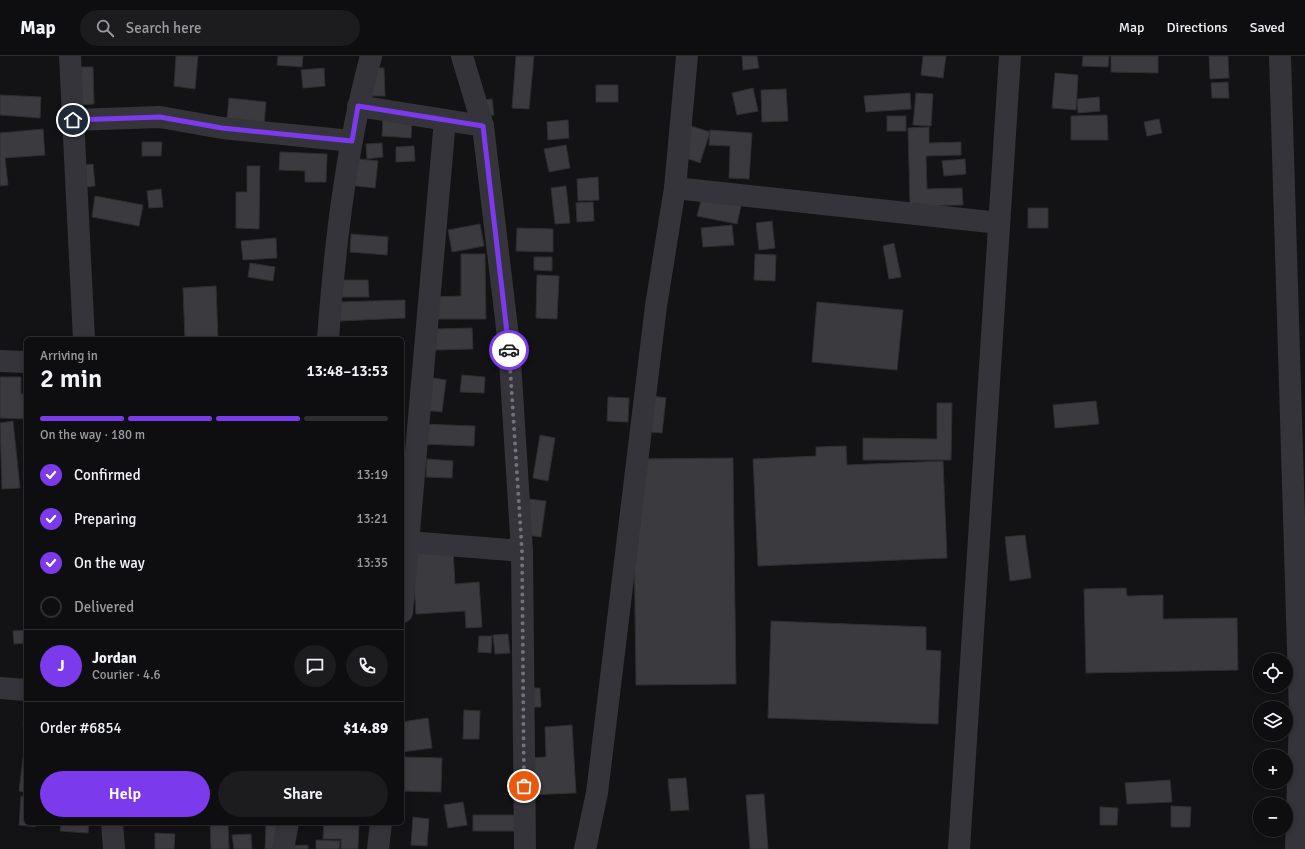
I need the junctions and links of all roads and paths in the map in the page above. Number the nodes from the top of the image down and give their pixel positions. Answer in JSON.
{"nodes":[{"id":1,"x":70,"y":56,"type":"edge"},
{"id":2,"x":371,"y":56,"type":"edge"},
{"id":3,"x":462,"y":56,"type":"edge"},
{"id":4,"x":687,"y":56,"type":"edge"},
{"id":5,"x":1010,"y":56,"type":"edge"},
{"id":6,"x":1280,"y":56,"type":"edge"},
{"id":7,"x":358,"y":106,"type":"junction"},
{"id":8,"x":73,"y":120,"type":"junction"},
{"id":9,"x":446,"y":120,"type":"junction"},
{"id":10,"x":483,"y":126,"type":"junction"},
{"id":11,"x":352,"y":141,"type":"junction"},
{"id":12,"x":675,"y":188,"type":"junction"},
{"id":13,"x":999,"y":224,"type":"junction"},
{"id":14,"x":84,"y":337,"type":"edge"},
{"id":15,"x":328,"y":337,"type":"edge"},
{"id":16,"x":0,"y":362,"type":"edge"},
{"id":17,"x":24,"y":362,"type":"edge"},
{"id":18,"x":408,"y":542,"type":"junction"},
{"id":19,"x":522,"y":551,"type":"junction"},
{"id":20,"x":404,"y":589,"type":"edge"},
{"id":21,"x":0,"y":688,"type":"edge"},
{"id":22,"x":24,"y":690,"type":"edge"},
{"id":23,"x":112,"y":825,"type":"edge"},
{"id":24,"x":288,"y":825,"type":"edge"},
{"id":25,"x":381,"y":825,"type":"edge"},
{"id":26,"x":114,"y":849,"type":"edge"},
{"id":27,"x":283,"y":849,"type":"edge"},
{"id":28,"x":378,"y":849,"type":"edge"},
{"id":29,"x":525,"y":849,"type":"edge"},
{"id":30,"x":585,"y":849,"type":"edge"},
{"id":31,"x":959,"y":849,"type":"edge"},
{"id":32,"x":1296,"y":849,"type":"edge"}],
"edges":[{"from":1,"to":8,"type":"street"},
{"from":2,"to":7,"type":"street"},
{"from":3,"to":10,"type":"street"},
{"from":4,"to":12,"type":"street"},
{"from":5,"to":13,"type":"street"},
{"from":6,"to":32,"type":"street"},
{"from":7,"to":9,"type":"street"},
{"from":7,"to":11,"type":"street"},
{"from":8,"to":11,"type":"street"},
{"from":8,"to":14,"type":"street"},
{"from":9,"to":10,"type":"street"},
{"from":9,"to":18,"type":"street"},
{"from":10,"to":19,"type":"street"},
{"from":11,"to":15,"type":"street"},
{"from":12,"to":13,"type":"street"},
{"from":12,"to":30,"type":"street"},
{"from":13,"to":31,"type":"street"},
{"from":16,"to":17,"type":"street"},
{"from":18,"to":19,"type":"street"},
{"from":18,"to":20,"type":"street"},
{"from":19,"to":29,"type":"street"},
{"from":21,"to":22,"type":"street"},
{"from":23,"to":26,"type":"street"},
{"from":24,"to":27,"type":"street"},
{"from":25,"to":28,"type":"street"}]}
